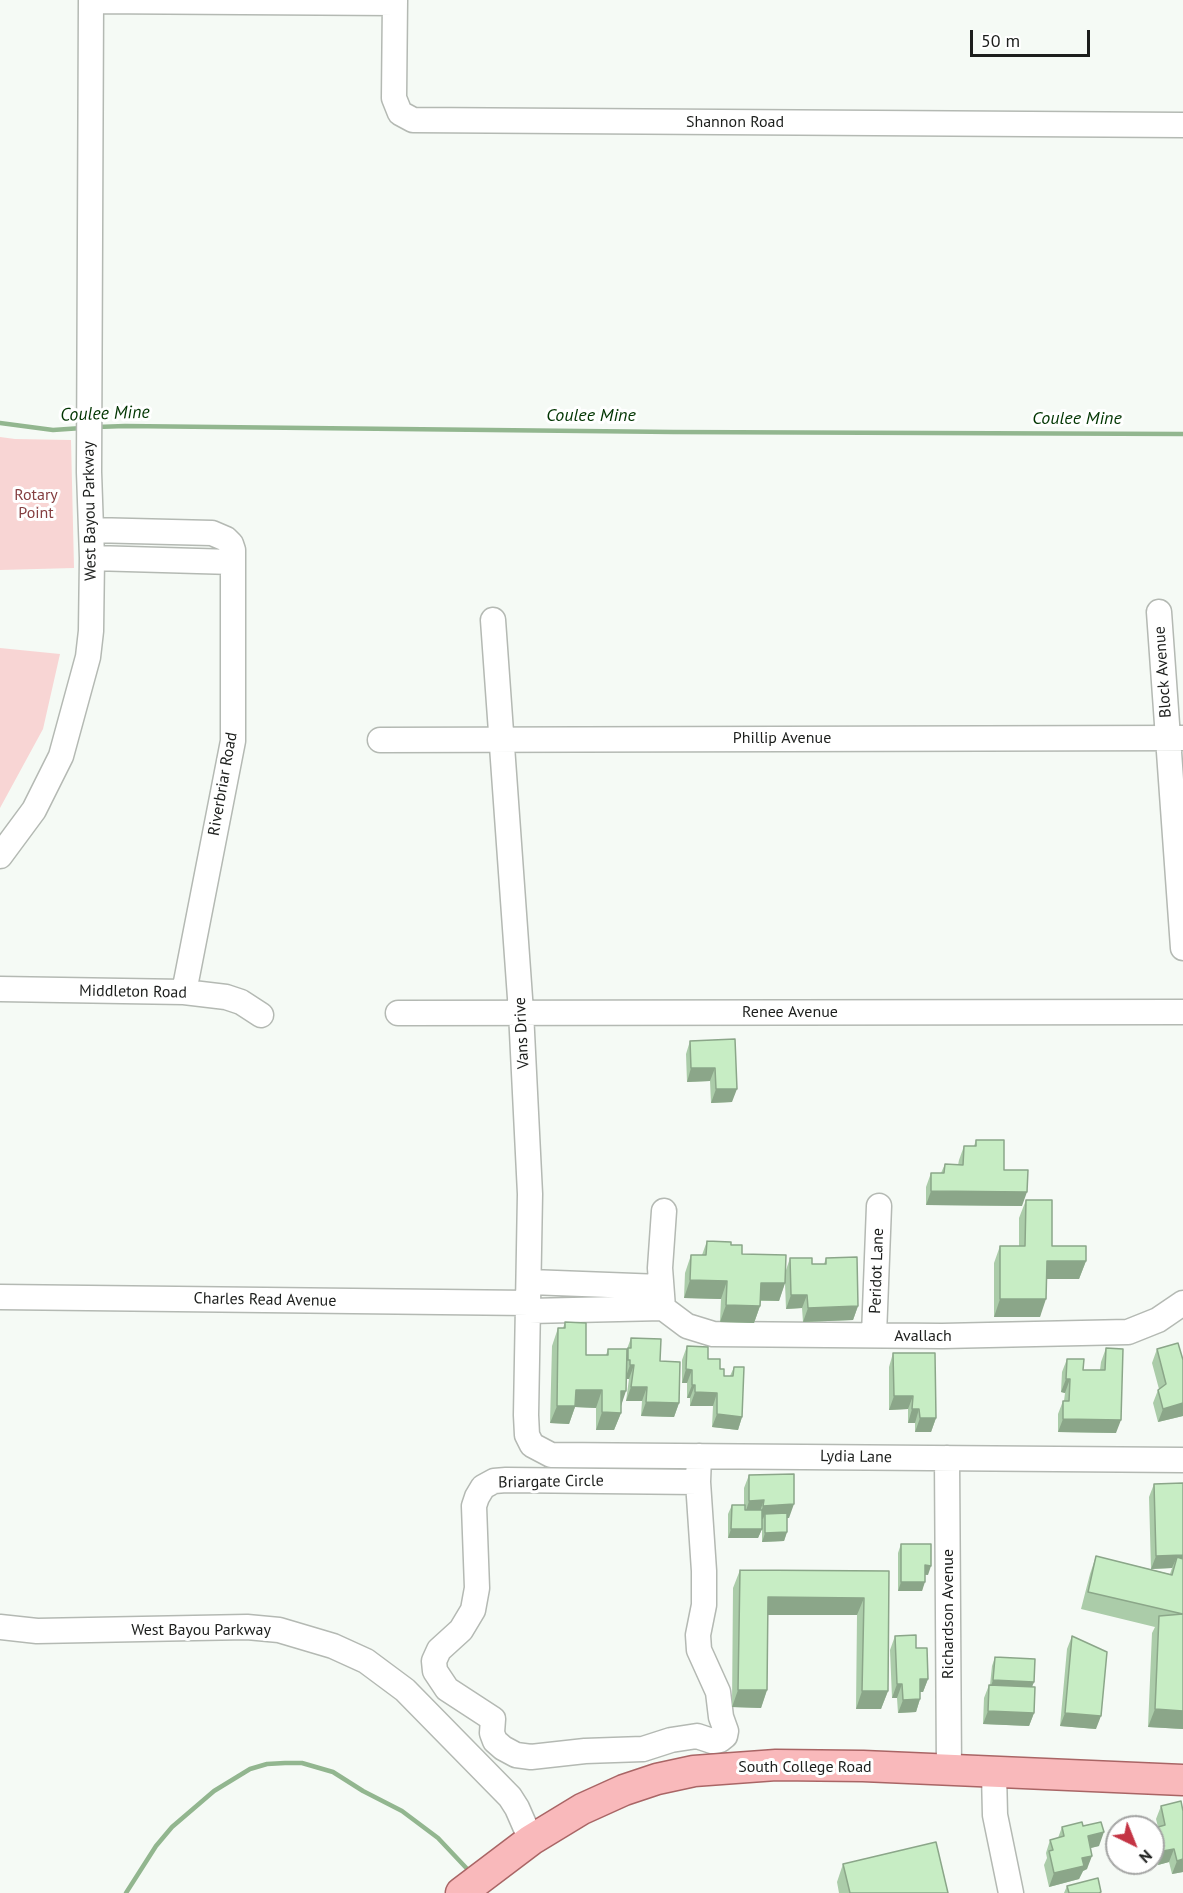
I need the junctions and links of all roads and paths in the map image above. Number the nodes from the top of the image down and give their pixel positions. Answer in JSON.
{"nodes":[{"id":1,"x":91,"y":0,"type":"edge"},
{"id":2,"x":395,"y":1,"type":"edge"},
{"id":3,"x":1183,"y":124,"type":"edge"},
{"id":4,"x":91,"y":530,"type":"junction"},
{"id":5,"x":92,"y":558,"type":"junction"},
{"id":6,"x":233,"y":562,"type":"junction"},
{"id":7,"x":1159,"y":612,"type":"dead end"},
{"id":8,"x":493,"y":620,"type":"dead end"},
{"id":9,"x":500,"y":738,"type":"junction"},
{"id":10,"x":1176,"y":738,"type":"edge"},
{"id":11,"x":380,"y":740,"type":"dead end"},
{"id":12,"x":0,"y":856,"type":"edge"},
{"id":13,"x":1183,"y":948,"type":"edge"},
{"id":14,"x":0,"y":989,"type":"edge"},
{"id":15,"x":184,"y":992,"type":"junction"},
{"id":16,"x":521,"y":1012,"type":"junction"},
{"id":17,"x":1183,"y":1012,"type":"edge"},
{"id":18,"x":398,"y":1013,"type":"dead end"},
{"id":19,"x":261,"y":1015,"type":"dead end"},
{"id":20,"x":879,"y":1206,"type":"dead end"},
{"id":21,"x":664,"y":1211,"type":"dead end"},
{"id":22,"x":0,"y":1297,"type":"edge"},
{"id":23,"x":662,"y":1297,"type":"junction"},
{"id":24,"x":529,"y":1298,"type":"junction"},
{"id":25,"x":1183,"y":1303,"type":"edge"},
{"id":26,"x":874,"y":1335,"type":"junction"},
{"id":27,"x":532,"y":1445,"type":"joint"},
{"id":28,"x":699,"y":1456,"type":"junction"},
{"id":29,"x":947,"y":1458,"type":"junction"},
{"id":30,"x":1183,"y":1460,"type":"edge"},
{"id":31,"x":698,"y":1482,"type":"junction"},
{"id":32,"x":0,"y":1627,"type":"edge"},
{"id":33,"x":447,"y":1689,"type":"junction"},
{"id":34,"x":427,"y":1712,"type":"junction"},
{"id":35,"x":949,"y":1771,"type":"junction"},
{"id":36,"x":994,"y":1773,"type":"junction"},
{"id":37,"x":1183,"y":1779,"type":"edge"},
{"id":38,"x":531,"y":1840,"type":"junction"},
{"id":39,"x":461,"y":1893,"type":"edge"},
{"id":40,"x":1011,"y":1893,"type":"edge"}],
"edges":[{"from":1,"to":2,"type":"street","name":"Shannon Road"},
{"from":1,"to":4,"type":"street","name":"West Bayou Parkway"},
{"from":2,"to":3,"type":"street","name":"Shannon Road"},
{"from":4,"to":5,"type":"street","name":"West Bayou Parkway"},
{"from":4,"to":6,"type":"street","name":"Riverbriar Road"},
{"from":5,"to":6,"type":"street"},
{"from":5,"to":12,"type":"street","name":"West Bayou Parkway"},
{"from":6,"to":15,"type":"street","name":"Riverbriar Road"},
{"from":7,"to":10,"type":"street","name":"Block Avenue"},
{"from":8,"to":9,"type":"street","name":"Vans Drive"},
{"from":9,"to":10,"type":"street","name":"Phillip Avenue"},
{"from":9,"to":11,"type":"street","name":"Phillip Avenue"},
{"from":9,"to":16,"type":"street","name":"Vans Drive"},
{"from":10,"to":13,"type":"street","name":"Block Avenue"},
{"from":14,"to":15,"type":"street","name":"Middleton Road"},
{"from":15,"to":19,"type":"street","name":"Middleton Road"},
{"from":16,"to":17,"type":"street","name":"Renee Avenue"},
{"from":16,"to":18,"type":"street","name":"Renee Avenue"},
{"from":16,"to":24,"type":"street","name":"Vans Drive"},
{"from":20,"to":26,"type":"street","name":"Peridot Lane"},
{"from":21,"to":23,"type":"street"},
{"from":22,"to":24,"type":"street","name":"Charles Read Avenue"},
{"from":23,"to":24,"type":"street"},
{"from":23,"to":26,"type":"street","name":"Avallach"},
{"from":24,"to":27,"type":"street","name":"Vans Drive"},
{"from":25,"to":26,"type":"street","name":"Avallach"},
{"from":27,"to":28,"type":"street","name":"Lydia Lane"},
{"from":28,"to":29,"type":"street","name":"Lydia Lane"},
{"from":28,"to":31,"type":"street"},
{"from":29,"to":30,"type":"street","name":"Lydia Lane"},
{"from":29,"to":35,"type":"street","name":"Richardson Avenue"},
{"from":31,"to":33,"type":"street","name":"Briargate Circle"},
{"from":31,"to":33,"type":"street"},
{"from":32,"to":34,"type":"street","name":"West Bayou Parkway"},
{"from":33,"to":34,"type":"street"},
{"from":34,"to":38,"type":"street","name":"West Bayou Parkway"},
{"from":35,"to":36,"type":"main road","name":"South College Road"},
{"from":35,"to":38,"type":"main road","name":"South College Road"},
{"from":36,"to":37,"type":"main road","name":"South College Road"},
{"from":36,"to":40,"type":"street"},
{"from":38,"to":39,"type":"main road","name":"South College Road"}]}
